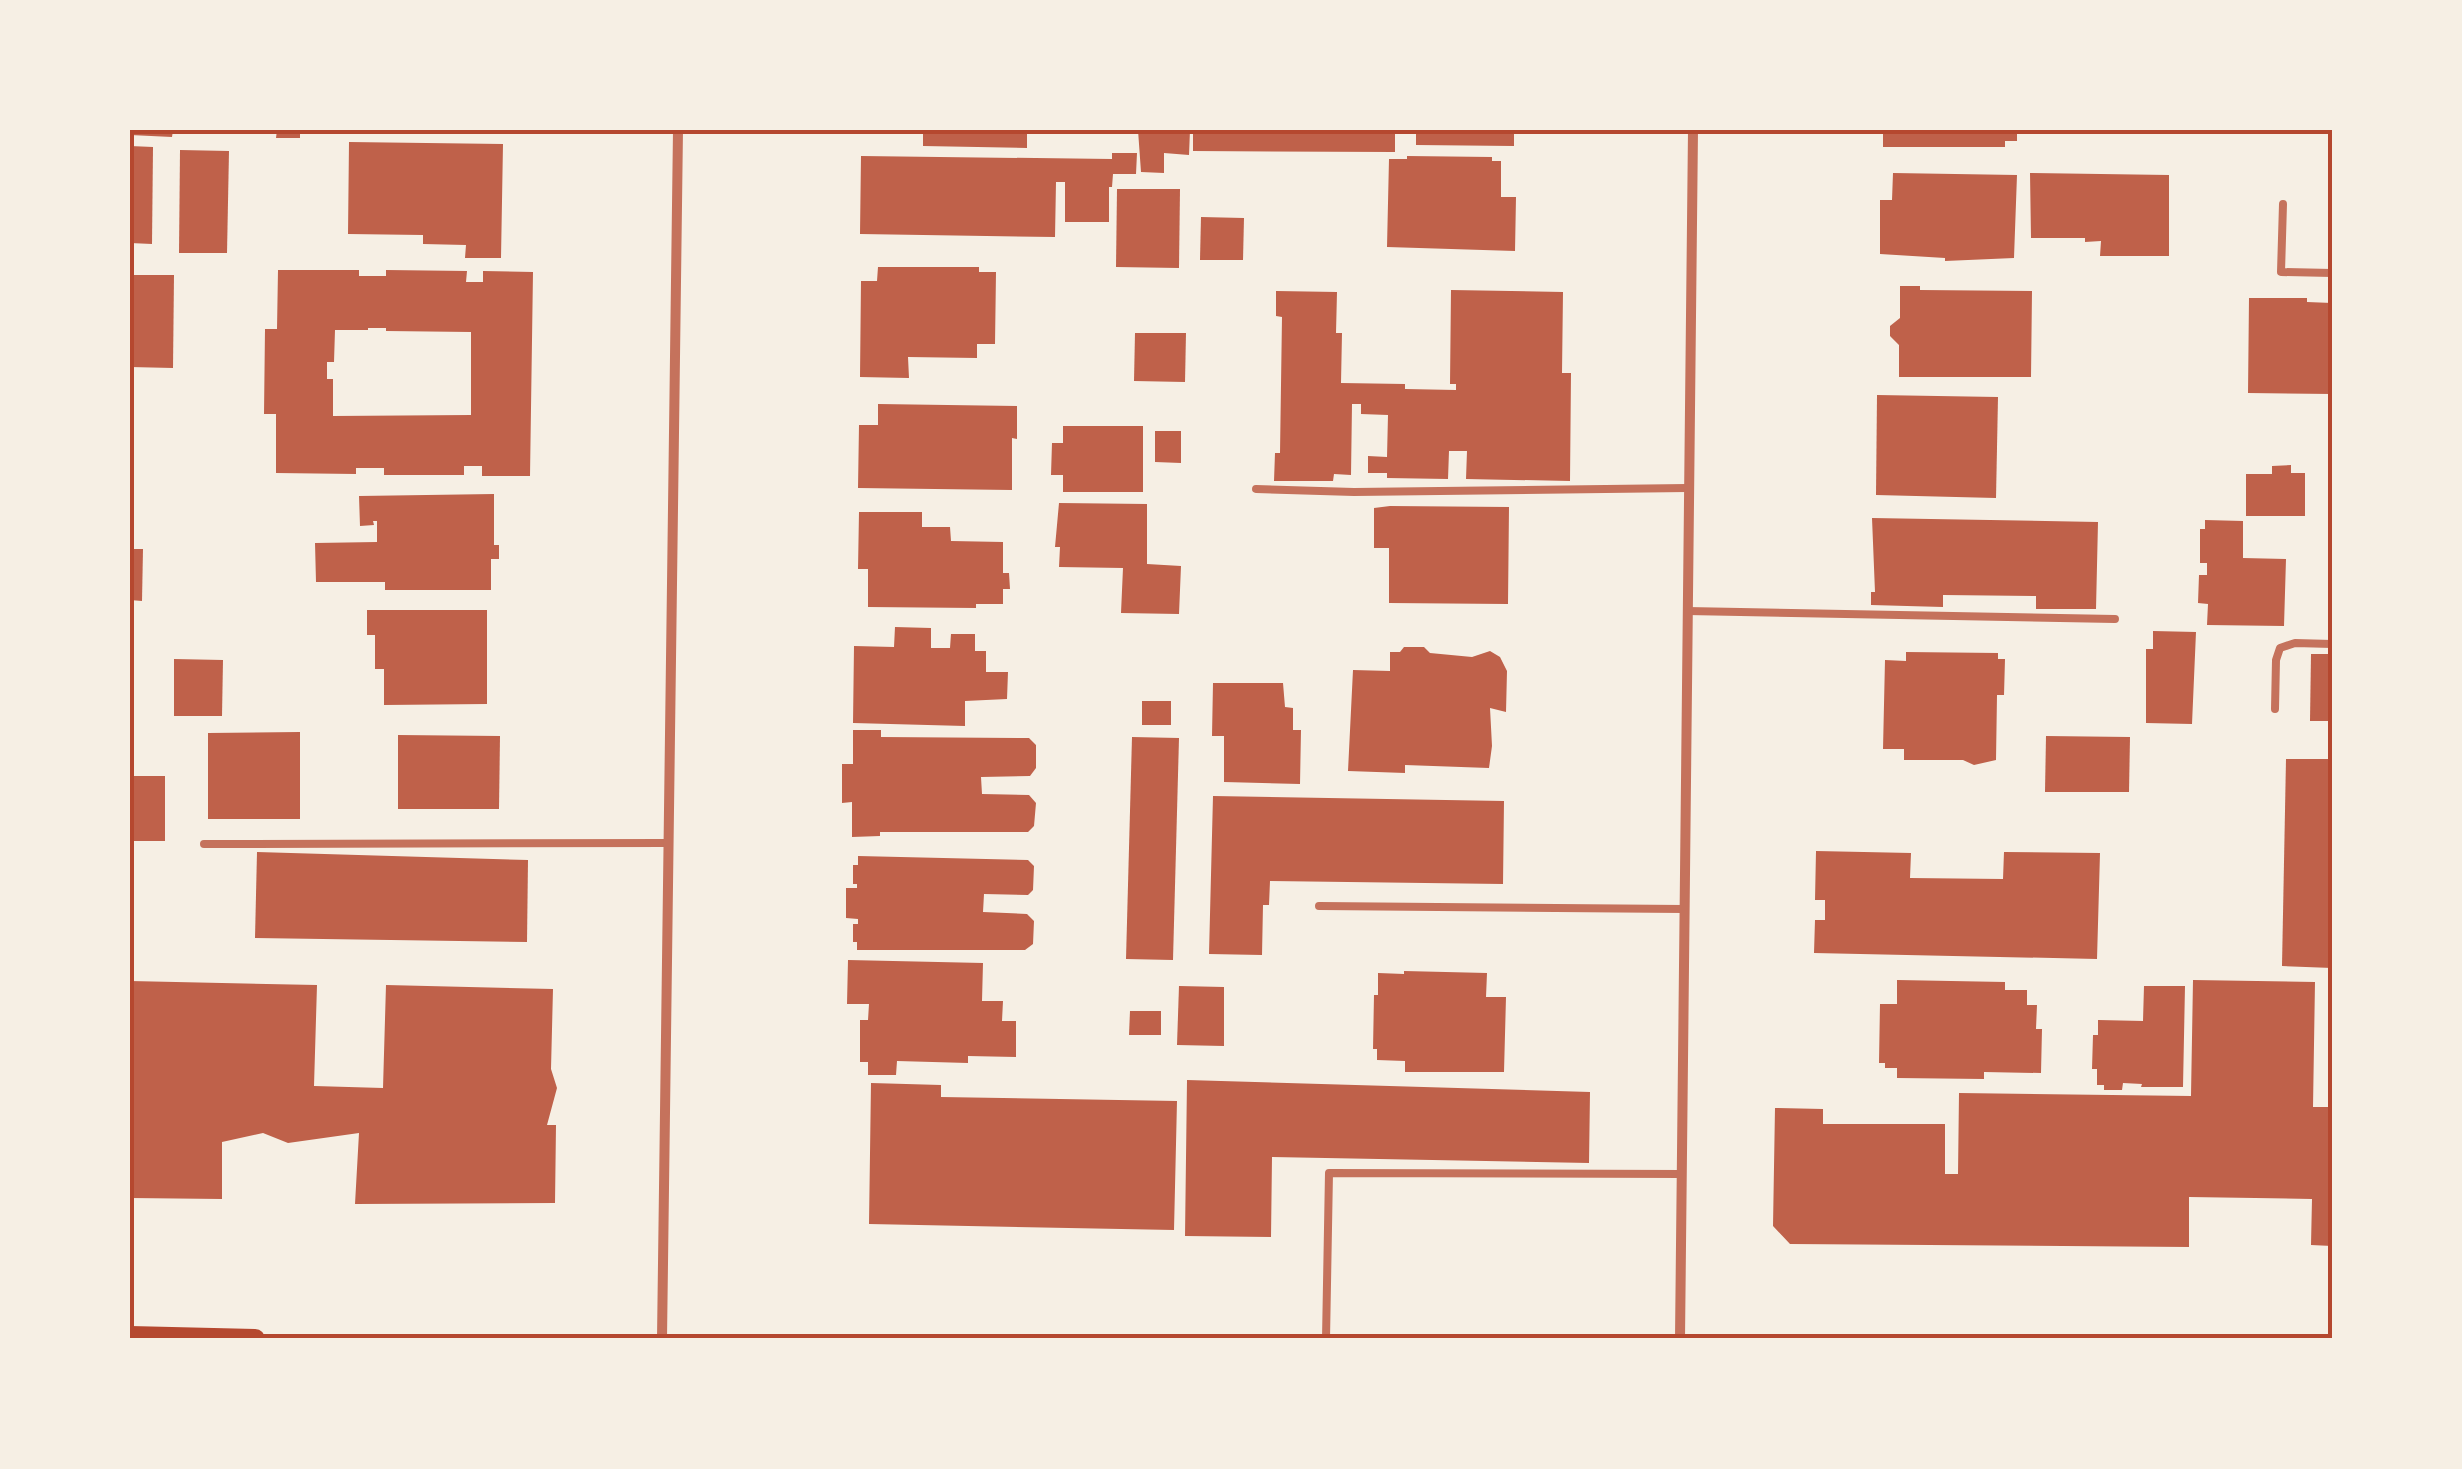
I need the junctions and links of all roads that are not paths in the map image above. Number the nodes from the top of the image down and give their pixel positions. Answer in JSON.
{"nodes":[{"id":1,"x":678,"y":130,"type":"edge"},
{"id":2,"x":1693,"y":130,"type":"edge"},
{"id":3,"x":2283,"y":204,"type":"dead end"},
{"id":4,"x":2332,"y":273,"type":"edge"},
{"id":5,"x":1688,"y":488,"type":"junction"},
{"id":6,"x":1256,"y":489,"type":"dead end"},
{"id":7,"x":1687,"y":610,"type":"junction"},
{"id":8,"x":2114,"y":619,"type":"dead end"},
{"id":9,"x":2332,"y":644,"type":"edge"},
{"id":10,"x":2275,"y":709,"type":"dead end"},
{"id":11,"x":668,"y":843,"type":"junction"},
{"id":12,"x":204,"y":844,"type":"dead end"},
{"id":13,"x":1319,"y":906,"type":"dead end"},
{"id":14,"x":1684,"y":909,"type":"junction"},
{"id":15,"x":1682,"y":1174,"type":"junction"},
{"id":16,"x":130,"y":1336,"type":"edge"},
{"id":17,"x":255,"y":1339,"type":"edge"},
{"id":18,"x":662,"y":1339,"type":"edge"},
{"id":19,"x":1326,"y":1339,"type":"edge"},
{"id":20,"x":1680,"y":1339,"type":"edge"}],
"edges":[{"from":1,"to":11,"type":"street"},
{"from":2,"to":5,"type":"street"},
{"from":3,"to":4,"type":"lane"},
{"from":5,"to":6,"type":"lane"},
{"from":5,"to":7,"type":"street"},
{"from":7,"to":8,"type":"lane"},
{"from":7,"to":14,"type":"street"},
{"from":9,"to":10,"type":"lane"},
{"from":11,"to":12,"type":"lane"},
{"from":11,"to":18,"type":"street"},
{"from":13,"to":14,"type":"lane"},
{"from":14,"to":15,"type":"street"},
{"from":15,"to":19,"type":"lane"},
{"from":15,"to":20,"type":"street"},
{"from":16,"to":17,"type":"main road"}]}
